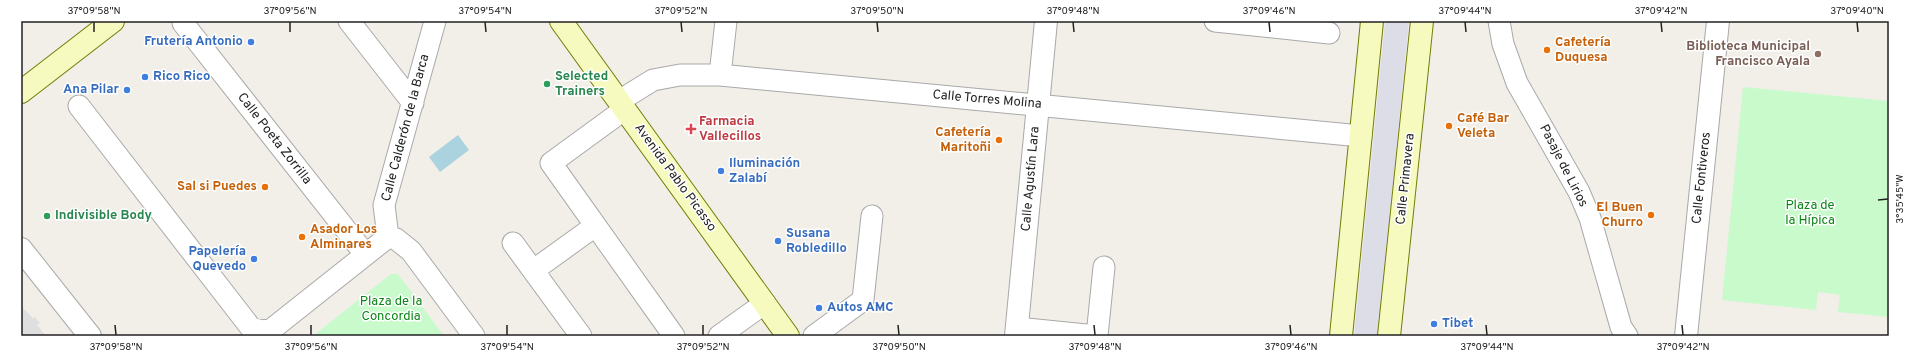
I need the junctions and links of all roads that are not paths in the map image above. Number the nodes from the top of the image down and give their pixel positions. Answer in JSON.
{"nodes":[{"id":1,"x":113,"y":21,"type":"edge"},
{"id":2,"x":349,"y":21,"type":"edge"},
{"id":3,"x":435,"y":21,"type":"edge"},
{"id":4,"x":561,"y":21,"type":"edge"},
{"id":5,"x":726,"y":21,"type":"edge"},
{"id":6,"x":1046,"y":21,"type":"edge"},
{"id":7,"x":1215,"y":21,"type":"edge"},
{"id":8,"x":1372,"y":21,"type":"edge"},
{"id":9,"x":1422,"y":21,"type":"edge"},
{"id":10,"x":1499,"y":21,"type":"edge"},
{"id":11,"x":1718,"y":21,"type":"edge"},
{"id":12,"x":183,"y":23,"type":"dead end"},
{"id":13,"x":1280,"y":24,"type":"edge"},
{"id":14,"x":1329,"y":33,"type":"dead end"},
{"id":15,"x":720,"y":75,"type":"junction"},
{"id":16,"x":21,"y":92,"type":"edge"},
{"id":17,"x":413,"y":103,"type":"junction"},
{"id":18,"x":622,"y":105,"type":"junction"},
{"id":19,"x":1039,"y":105,"type":"junction"},
{"id":20,"x":79,"y":106,"type":"dead end"},
{"id":21,"x":1361,"y":136,"type":"junction"},
{"id":22,"x":872,"y":216,"type":"dead end"},
{"id":23,"x":595,"y":226,"type":"junction"},
{"id":24,"x":388,"y":237,"type":"junction"},
{"id":25,"x":513,"y":243,"type":"dead end"},
{"id":26,"x":21,"y":249,"type":"edge"},
{"id":27,"x":365,"y":254,"type":"junction"},
{"id":28,"x":1104,"y":266,"type":"dead end"},
{"id":29,"x":534,"y":270,"type":"junction"},
{"id":30,"x":765,"y":303,"type":"junction"},
{"id":31,"x":1017,"y":332,"type":"edge"},
{"id":32,"x":90,"y":336,"type":"edge"},
{"id":33,"x":474,"y":336,"type":"edge"},
{"id":34,"x":581,"y":336,"type":"edge"},
{"id":35,"x":674,"y":336,"type":"edge"},
{"id":36,"x":718,"y":336,"type":"edge"},
{"id":37,"x":788,"y":336,"type":"edge"},
{"id":38,"x":814,"y":336,"type":"edge"},
{"id":39,"x":1096,"y":336,"type":"edge"},
{"id":40,"x":1341,"y":336,"type":"edge"},
{"id":41,"x":1390,"y":336,"type":"edge"},
{"id":42,"x":1627,"y":336,"type":"edge"},
{"id":43,"x":1686,"y":336,"type":"edge"}],
"edges":[{"from":1,"to":16,"type":"main road"},
{"from":2,"to":17,"type":"street"},
{"from":3,"to":17,"type":"street","name":"Calle Calderón de la Barca"},
{"from":4,"to":18,"type":"main road","name":"Avenida Pablo Picasso"},
{"from":5,"to":15,"type":"street"},
{"from":6,"to":19,"type":"street","name":"Calle Agustín Lara"},
{"from":7,"to":13,"type":"street"},
{"from":8,"to":21,"type":"main road"},
{"from":9,"to":41,"type":"main road","name":"Calle Primavera"},
{"from":10,"to":42,"type":"street","name":"Pasaje de Lirios"},
{"from":11,"to":43,"type":"street","name":"Calle Fontiveros"},
{"from":12,"to":27,"type":"street","name":"Calle Poeta Zorrilla"},
{"from":13,"to":14,"type":"street"},
{"from":15,"to":18,"type":"street","name":"Calle Torres Molina"},
{"from":15,"to":19,"type":"street","name":"Calle Torres Molina"},
{"from":17,"to":24,"type":"street","name":"Calle Calderón de la Barca"},
{"from":18,"to":23,"type":"street","name":"Calle Torres Molina"},
{"from":18,"to":30,"type":"main road","name":"Avenida Pablo Picasso"},
{"from":19,"to":21,"type":"street","name":"Calle Torres Molina"},
{"from":19,"to":31,"type":"street","name":"Calle Agustín Lara"},
{"from":20,"to":27,"type":"street"},
{"from":21,"to":40,"type":"main road"},
{"from":22,"to":38,"type":"street"},
{"from":23,"to":29,"type":"street"},
{"from":23,"to":35,"type":"street"},
{"from":24,"to":27,"type":"street"},
{"from":24,"to":33,"type":"street"},
{"from":25,"to":29,"type":"street"},
{"from":26,"to":32,"type":"street"},
{"from":28,"to":39,"type":"street"},
{"from":29,"to":34,"type":"street"},
{"from":30,"to":36,"type":"street"},
{"from":30,"to":37,"type":"main road","name":"Avenida Pablo Picasso"},
{"from":31,"to":39,"type":"street"}]}
